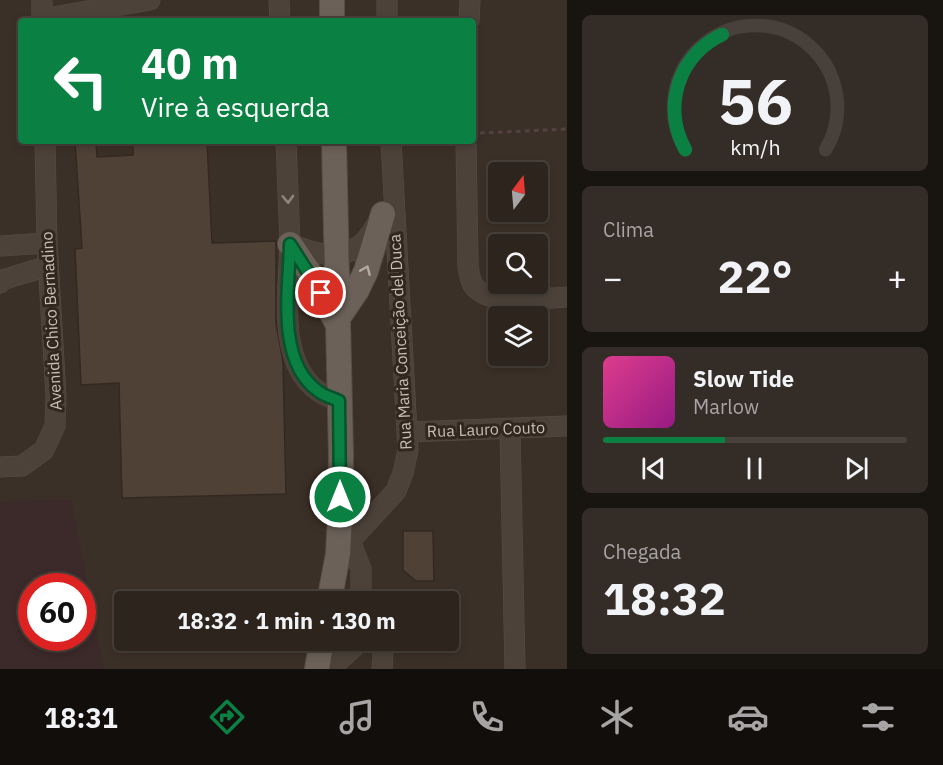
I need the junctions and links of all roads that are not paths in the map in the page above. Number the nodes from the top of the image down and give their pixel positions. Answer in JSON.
{"nodes":[{"id":1,"x":150,"y":0,"type":"edge"},
{"id":2,"x":279,"y":0,"type":"edge"},
{"id":3,"x":332,"y":0,"type":"edge"},
{"id":4,"x":387,"y":0,"type":"edge"},
{"id":5,"x":470,"y":0,"type":"edge"},
{"id":6,"x":42,"y":13,"type":"edge"},
{"id":7,"x":280,"y":18,"type":"edge"},
{"id":8,"x":332,"y":18,"type":"edge"},
{"id":9,"x":387,"y":18,"type":"edge"},
{"id":10,"x":469,"y":18,"type":"edge"},
{"id":11,"x":45,"y":144,"type":"edge"},
{"id":12,"x":285,"y":144,"type":"edge"},
{"id":13,"x":334,"y":144,"type":"edge"},
{"id":14,"x":466,"y":144,"type":"edge"},
{"id":15,"x":391,"y":145,"type":"edge"},
{"id":16,"x":383,"y":214,"type":"junction"},
{"id":17,"x":47,"y":243,"type":"junction"},
{"id":18,"x":290,"y":244,"type":"junction"},
{"id":19,"x":0,"y":246,"type":"edge"},
{"id":20,"x":335,"y":255,"type":"junction"},
{"id":21,"x":48,"y":266,"type":"junction"},
{"id":22,"x":0,"y":283,"type":"edge"},
{"id":23,"x":567,"y":297,"type":"edge"},
{"id":24,"x":336,"y":321,"type":"junction"},
{"id":25,"x":339,"y":401,"type":"junction"},
{"id":26,"x":567,"y":426,"type":"edge"},
{"id":27,"x":510,"y":429,"type":"junction"},
{"id":28,"x":407,"y":432,"type":"junction"},
{"id":29,"x":0,"y":467,"type":"edge"},
{"id":30,"x":344,"y":547,"type":"junction"},
{"id":31,"x":332,"y":591,"type":"edge"},
{"id":32,"x":363,"y":591,"type":"edge"},
{"id":33,"x":320,"y":651,"type":"edge"},
{"id":34,"x":347,"y":651,"type":"edge"},
{"id":35,"x":354,"y":651,"type":"edge"},
{"id":36,"x":383,"y":651,"type":"edge"},
{"id":37,"x":317,"y":669,"type":"edge"},
{"id":38,"x":330,"y":669,"type":"edge"},
{"id":39,"x":351,"y":669,"type":"edge"},
{"id":40,"x":382,"y":669,"type":"edge"},
{"id":41,"x":515,"y":669,"type":"edge"}],
"edges":[{"from":1,"to":6,"type":"street"},
{"from":2,"to":7,"type":"street"},
{"from":3,"to":8,"type":"main road"},
{"from":4,"to":9,"type":"street"},
{"from":5,"to":10,"type":"street"},
{"from":11,"to":17,"type":"street","name":"Avenida Chico Bernadino"},
{"from":12,"to":18,"type":"street","one_way":true},
{"from":13,"to":20,"type":"main road"},
{"from":14,"to":23,"type":"street"},
{"from":15,"to":16,"type":"street"},
{"from":15,"to":28,"type":"street","name":"Rua Maria Conceição del Duca"},
{"from":16,"to":20,"type":"street"},
{"from":24,"to":16,"type":"main road","one_way":true},
{"from":17,"to":19,"type":"street"},
{"from":17,"to":21,"type":"street","name":"Avenida Chico Bernadino"},
{"from":18,"to":20,"type":"street"},
{"from":18,"to":24,"type":"main road"},
{"from":18,"to":25,"type":"street"},
{"from":20,"to":24,"type":"main road"},
{"from":21,"to":22,"type":"street"},
{"from":21,"to":29,"type":"street","name":"Avenida Chico Bernadino"},
{"from":24,"to":25,"type":"main road"},
{"from":25,"to":30,"type":"main road"},
{"from":26,"to":27,"type":"street","name":"Rua Lauro Couto"},
{"from":27,"to":28,"type":"street","name":"Rua Lauro Couto"},
{"from":27,"to":41,"type":"street"},
{"from":28,"to":30,"type":"street","name":"Rua Maria Conceição del Duca"},
{"from":30,"to":31,"type":"main road"},
{"from":30,"to":32,"type":"street"},
{"from":33,"to":37,"type":"main road"},
{"from":34,"to":38,"type":"street"},
{"from":35,"to":39,"type":"street"},
{"from":36,"to":40,"type":"street"}]}
